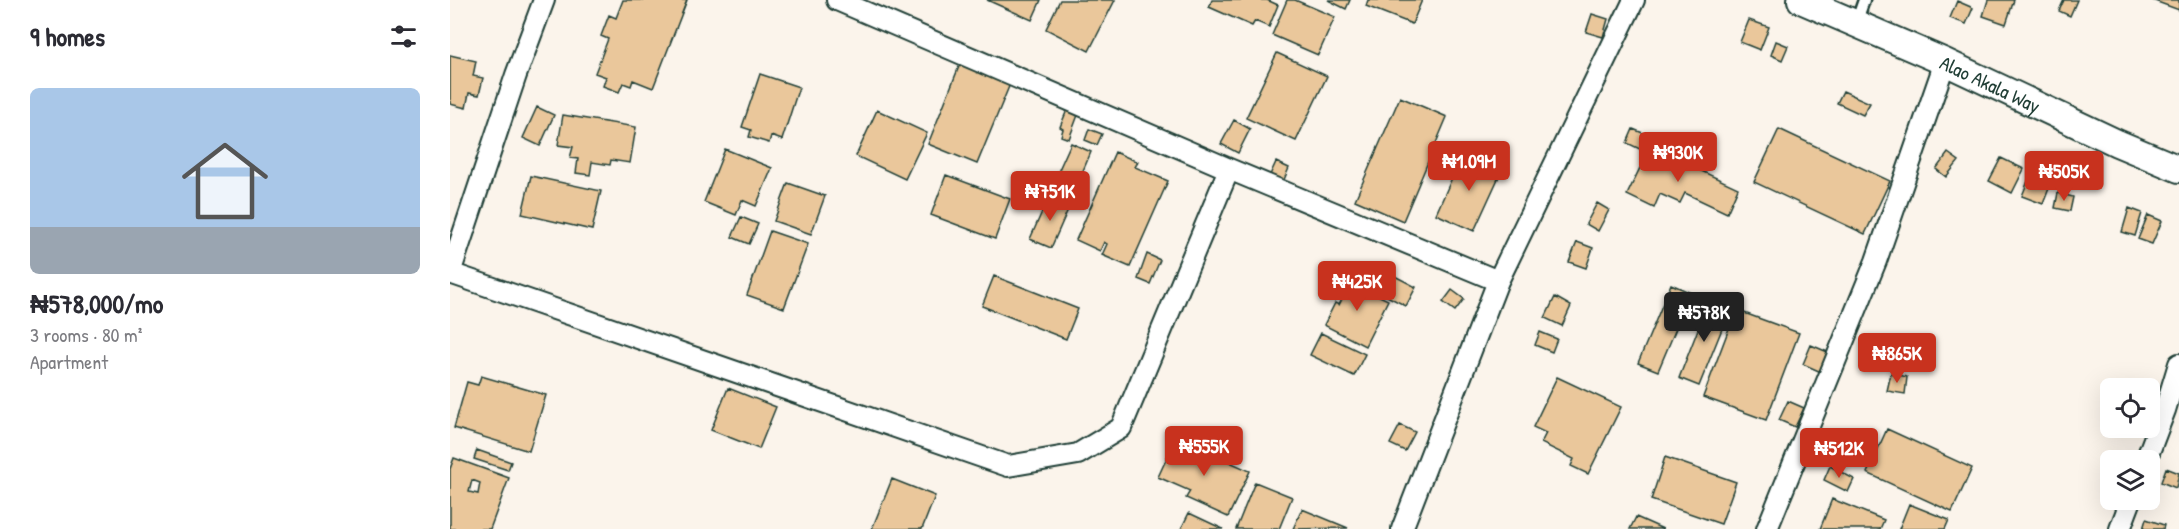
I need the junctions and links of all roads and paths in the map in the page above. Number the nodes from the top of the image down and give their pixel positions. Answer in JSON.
{"nodes":[{"id":1,"x":544,"y":0,"type":"edge"},
{"id":2,"x":837,"y":0,"type":"edge"},
{"id":3,"x":1634,"y":0,"type":"edge"},
{"id":4,"x":1801,"y":0,"type":"edge"},
{"id":5,"x":1860,"y":12,"type":"edge"},
{"id":6,"x":1945,"y":62,"type":"junction"},
{"id":7,"x":1229,"y":169,"type":"junction"},
{"id":8,"x":2179,"y":169,"type":"edge"},
{"id":9,"x":450,"y":273,"type":"edge"},
{"id":10,"x":1498,"y":281,"type":"junction"},
{"id":11,"x":2179,"y":364,"type":"edge"},
{"id":12,"x":2150,"y":450,"type":"edge"},
{"id":13,"x":2127,"y":510,"type":"edge"},
{"id":14,"x":1402,"y":529,"type":"edge"},
{"id":15,"x":1767,"y":529,"type":"edge"},
{"id":16,"x":2120,"y":529,"type":"edge"}],
"edges":[{"from":1,"to":9,"type":"street"},
{"from":2,"to":7,"type":"street"},
{"from":3,"to":10,"type":"street"},
{"from":4,"to":5,"type":"street","name":"Alao Akala Way"},
{"from":5,"to":6,"type":"street","name":"Alao Akala Way"},
{"from":6,"to":8,"type":"street","name":"Alao Akala Way"},
{"from":6,"to":15,"type":"street"},
{"from":7,"to":9,"type":"street"},
{"from":7,"to":10,"type":"street"},
{"from":10,"to":14,"type":"street"},
{"from":11,"to":12,"type":"street"},
{"from":13,"to":16,"type":"street"}]}
